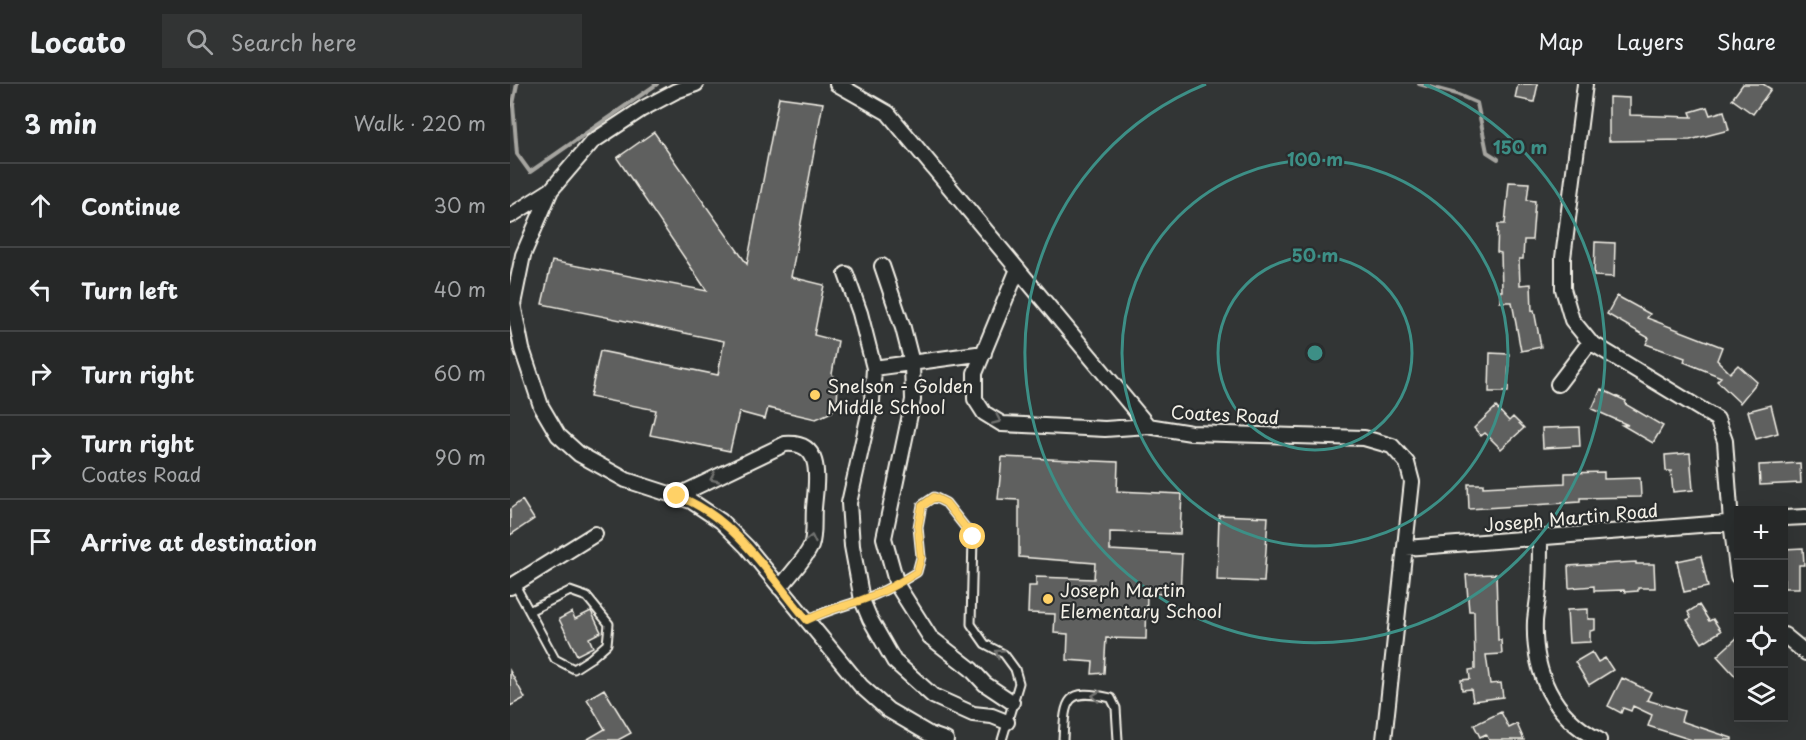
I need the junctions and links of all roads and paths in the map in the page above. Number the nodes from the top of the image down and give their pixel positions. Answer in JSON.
{"nodes":[{"id":1,"x":696,"y":84,"type":"edge"},
{"id":2,"x":837,"y":84,"type":"edge"},
{"id":3,"x":1585,"y":84,"type":"edge"},
{"id":4,"x":551,"y":190,"type":"junction"},
{"id":5,"x":510,"y":216,"type":"edge"},
{"id":6,"x":882,"y":266,"type":"dead end"},
{"id":7,"x":1018,"y":269,"type":"junction"},
{"id":8,"x":846,"y":274,"type":"dead end"},
{"id":9,"x":511,"y":304,"type":"edge"},
{"id":10,"x":1590,"y":342,"type":"junction"},
{"id":11,"x":984,"y":353,"type":"junction"},
{"id":12,"x":912,"y":363,"type":"junction"},
{"id":13,"x":874,"y":368,"type":"junction"},
{"id":14,"x":1558,"y":384,"type":"dead end"},
{"id":15,"x":1148,"y":426,"type":"junction"},
{"id":16,"x":677,"y":496,"type":"junction"},
{"id":17,"x":1734,"y":514,"type":"edge"},
{"id":18,"x":1806,"y":517,"type":"edge"},
{"id":19,"x":1788,"y":518,"type":"edge"},
{"id":20,"x":1734,"y":522,"type":"edge"},
{"id":21,"x":595,"y":534,"type":"dead end"},
{"id":22,"x":1540,"y":538,"type":"junction"},
{"id":23,"x":1406,"y":548,"type":"junction"},
{"id":24,"x":897,"y":585,"type":"junction"},
{"id":25,"x":512,"y":586,"type":"edge"},
{"id":26,"x":780,"y":588,"type":"junction"},
{"id":27,"x":862,"y":600,"type":"junction"},
{"id":28,"x":529,"y":611,"type":"junction"},
{"id":29,"x":807,"y":620,"type":"junction"},
{"id":30,"x":1788,"y":638,"type":"edge"},
{"id":31,"x":1806,"y":653,"type":"edge"},
{"id":32,"x":1012,"y":702,"type":"junction"},
{"id":33,"x":1007,"y":722,"type":"junction"},
{"id":34,"x":946,"y":740,"type":"edge"},
{"id":35,"x":1002,"y":740,"type":"edge"},
{"id":36,"x":1063,"y":740,"type":"edge"},
{"id":37,"x":1118,"y":740,"type":"edge"},
{"id":38,"x":1384,"y":740,"type":"edge"},
{"id":39,"x":1599,"y":740,"type":"edge"}],
"edges":[{"from":1,"to":4,"type":"street"},
{"from":2,"to":7,"type":"street","name":"Coates Road"},
{"from":3,"to":10,"type":"street"},
{"from":4,"to":5,"type":"street"},
{"from":4,"to":9,"type":"street"},
{"from":6,"to":12,"type":"street"},
{"from":7,"to":11,"type":"street"},
{"from":7,"to":15,"type":"street","name":"Coates Road"},
{"from":8,"to":13,"type":"street"},
{"from":9,"to":16,"type":"street"},
{"from":10,"to":14,"type":"street"},
{"from":10,"to":17,"type":"street"},
{"from":11,"to":12,"type":"street"},
{"from":11,"to":15,"type":"street","one_way":true},
{"from":12,"to":13,"type":"street"},
{"from":12,"to":24,"type":"street"},
{"from":13,"to":27,"type":"street"},
{"from":15,"to":23,"type":"street","name":"Coates Road"},
{"from":16,"to":26,"type":"street"},
{"from":26,"to":16,"type":"street","one_way":true},
{"from":18,"to":19,"type":"street"},
{"from":20,"to":22,"type":"street","name":"Joseph Martin Road"},
{"from":21,"to":25,"type":"street"},
{"from":22,"to":23,"type":"street","name":"Joseph Martin Road"},
{"from":22,"to":39,"type":"street"},
{"from":23,"to":38,"type":"street","name":"Coates Road"},
{"from":24,"to":27,"type":"lane"},
{"from":24,"to":32,"type":"street"},
{"from":32,"to":24,"type":"lane","one_way":true},
{"from":25,"to":28,"type":"lane"},
{"from":26,"to":29,"type":"street"},
{"from":27,"to":29,"type":"lane"},
{"from":27,"to":33,"type":"street"},
{"from":28,"to":28,"type":"lane"},
{"from":29,"to":34,"type":"street"},
{"from":30,"to":31,"type":"street"},
{"from":32,"to":33,"type":"lane"},
{"from":33,"to":35,"type":"lane"},
{"from":37,"to":36,"type":"lane","one_way":true}]}
